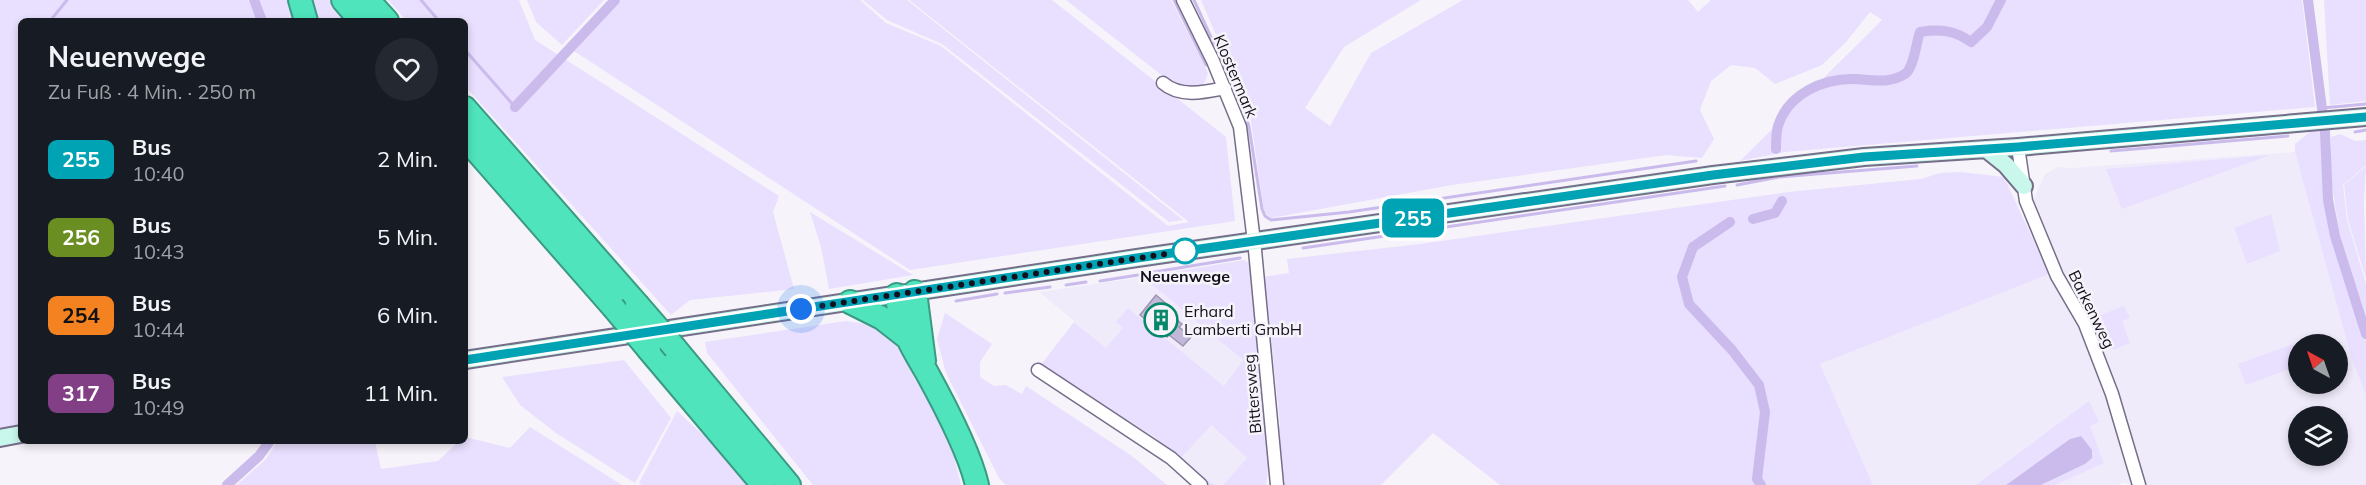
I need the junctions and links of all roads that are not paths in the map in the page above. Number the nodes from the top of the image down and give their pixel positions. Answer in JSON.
{"nodes":[{"id":1,"x":300,"y":0,"type":"edge"},
{"id":2,"x":343,"y":0,"type":"edge"},
{"id":3,"x":368,"y":0,"type":"edge"},
{"id":4,"x":1183,"y":0,"type":"edge"},
{"id":5,"x":305,"y":18,"type":"edge"},
{"id":6,"x":358,"y":18,"type":"edge"},
{"id":7,"x":384,"y":18,"type":"edge"},
{"id":8,"x":1163,"y":83,"type":"dead end"},
{"id":9,"x":1225,"y":88,"type":"junction"},
{"id":10,"x":468,"y":111,"type":"edge"},
{"id":11,"x":2366,"y":117,"type":"edge"},
{"id":12,"x":468,"y":142,"type":"edge"},
{"id":13,"x":2018,"y":147,"type":"junction"},
{"id":14,"x":1986,"y":149,"type":"junction"},
{"id":15,"x":2024,"y":186,"type":"junction"},
{"id":16,"x":1254,"y":241,"type":"junction"},
{"id":17,"x":906,"y":293,"type":"junction"},
{"id":18,"x":850,"y":302,"type":"junction"},
{"id":19,"x":905,"y":336,"type":"junction"},
{"id":20,"x":468,"y":360,"type":"edge"},
{"id":21,"x":1038,"y":370,"type":"dead end"},
{"id":22,"x":926,"y":371,"type":"junction"},
{"id":23,"x":18,"y":435,"type":"edge"},
{"id":24,"x":0,"y":438,"type":"edge"},
{"id":25,"x":967,"y":457,"type":"junction"},
{"id":26,"x":1275,"y":481,"type":"edge"},
{"id":27,"x":763,"y":485,"type":"edge"},
{"id":28,"x":789,"y":485,"type":"edge"},
{"id":29,"x":970,"y":485,"type":"edge"},
{"id":30,"x":977,"y":485,"type":"edge"},
{"id":31,"x":1201,"y":485,"type":"edge"},
{"id":32,"x":2139,"y":485,"type":"edge"}],
"edges":[{"from":1,"to":5,"type":"highway"},
{"from":2,"to":6,"type":"highway"},
{"from":3,"to":7,"type":"highway"},
{"from":4,"to":9,"type":"street","name":"Klostermark"},
{"from":8,"to":9,"type":"street"},
{"from":9,"to":16,"type":"street","name":"Klostermark"},
{"from":10,"to":28,"type":"highway","bridge":true},
{"from":11,"to":13,"type":"main road"},
{"from":12,"to":27,"type":"highway","bridge":true},
{"from":13,"to":14,"type":"main road"},
{"from":13,"to":15,"type":"street","name":"Barkenweg"},
{"from":14,"to":15,"type":"main road"},
{"from":14,"to":16,"type":"main road"},
{"from":15,"to":32,"type":"street","name":"Barkenweg"},
{"from":16,"to":17,"type":"main road"},
{"from":16,"to":26,"type":"street","name":"Bittersweg"},
{"from":17,"to":18,"type":"main road"},
{"from":17,"to":19,"type":"highway"},
{"from":17,"to":22,"type":"highway"},
{"from":18,"to":19,"type":"highway"},
{"from":18,"to":20,"type":"main road"},
{"from":19,"to":22,"type":"highway"},
{"from":21,"to":31,"type":"street"},
{"from":22,"to":25,"type":"highway"},
{"from":23,"to":24,"type":"main road"},
{"from":25,"to":29,"type":"highway"},
{"from":25,"to":30,"type":"highway"}]}
